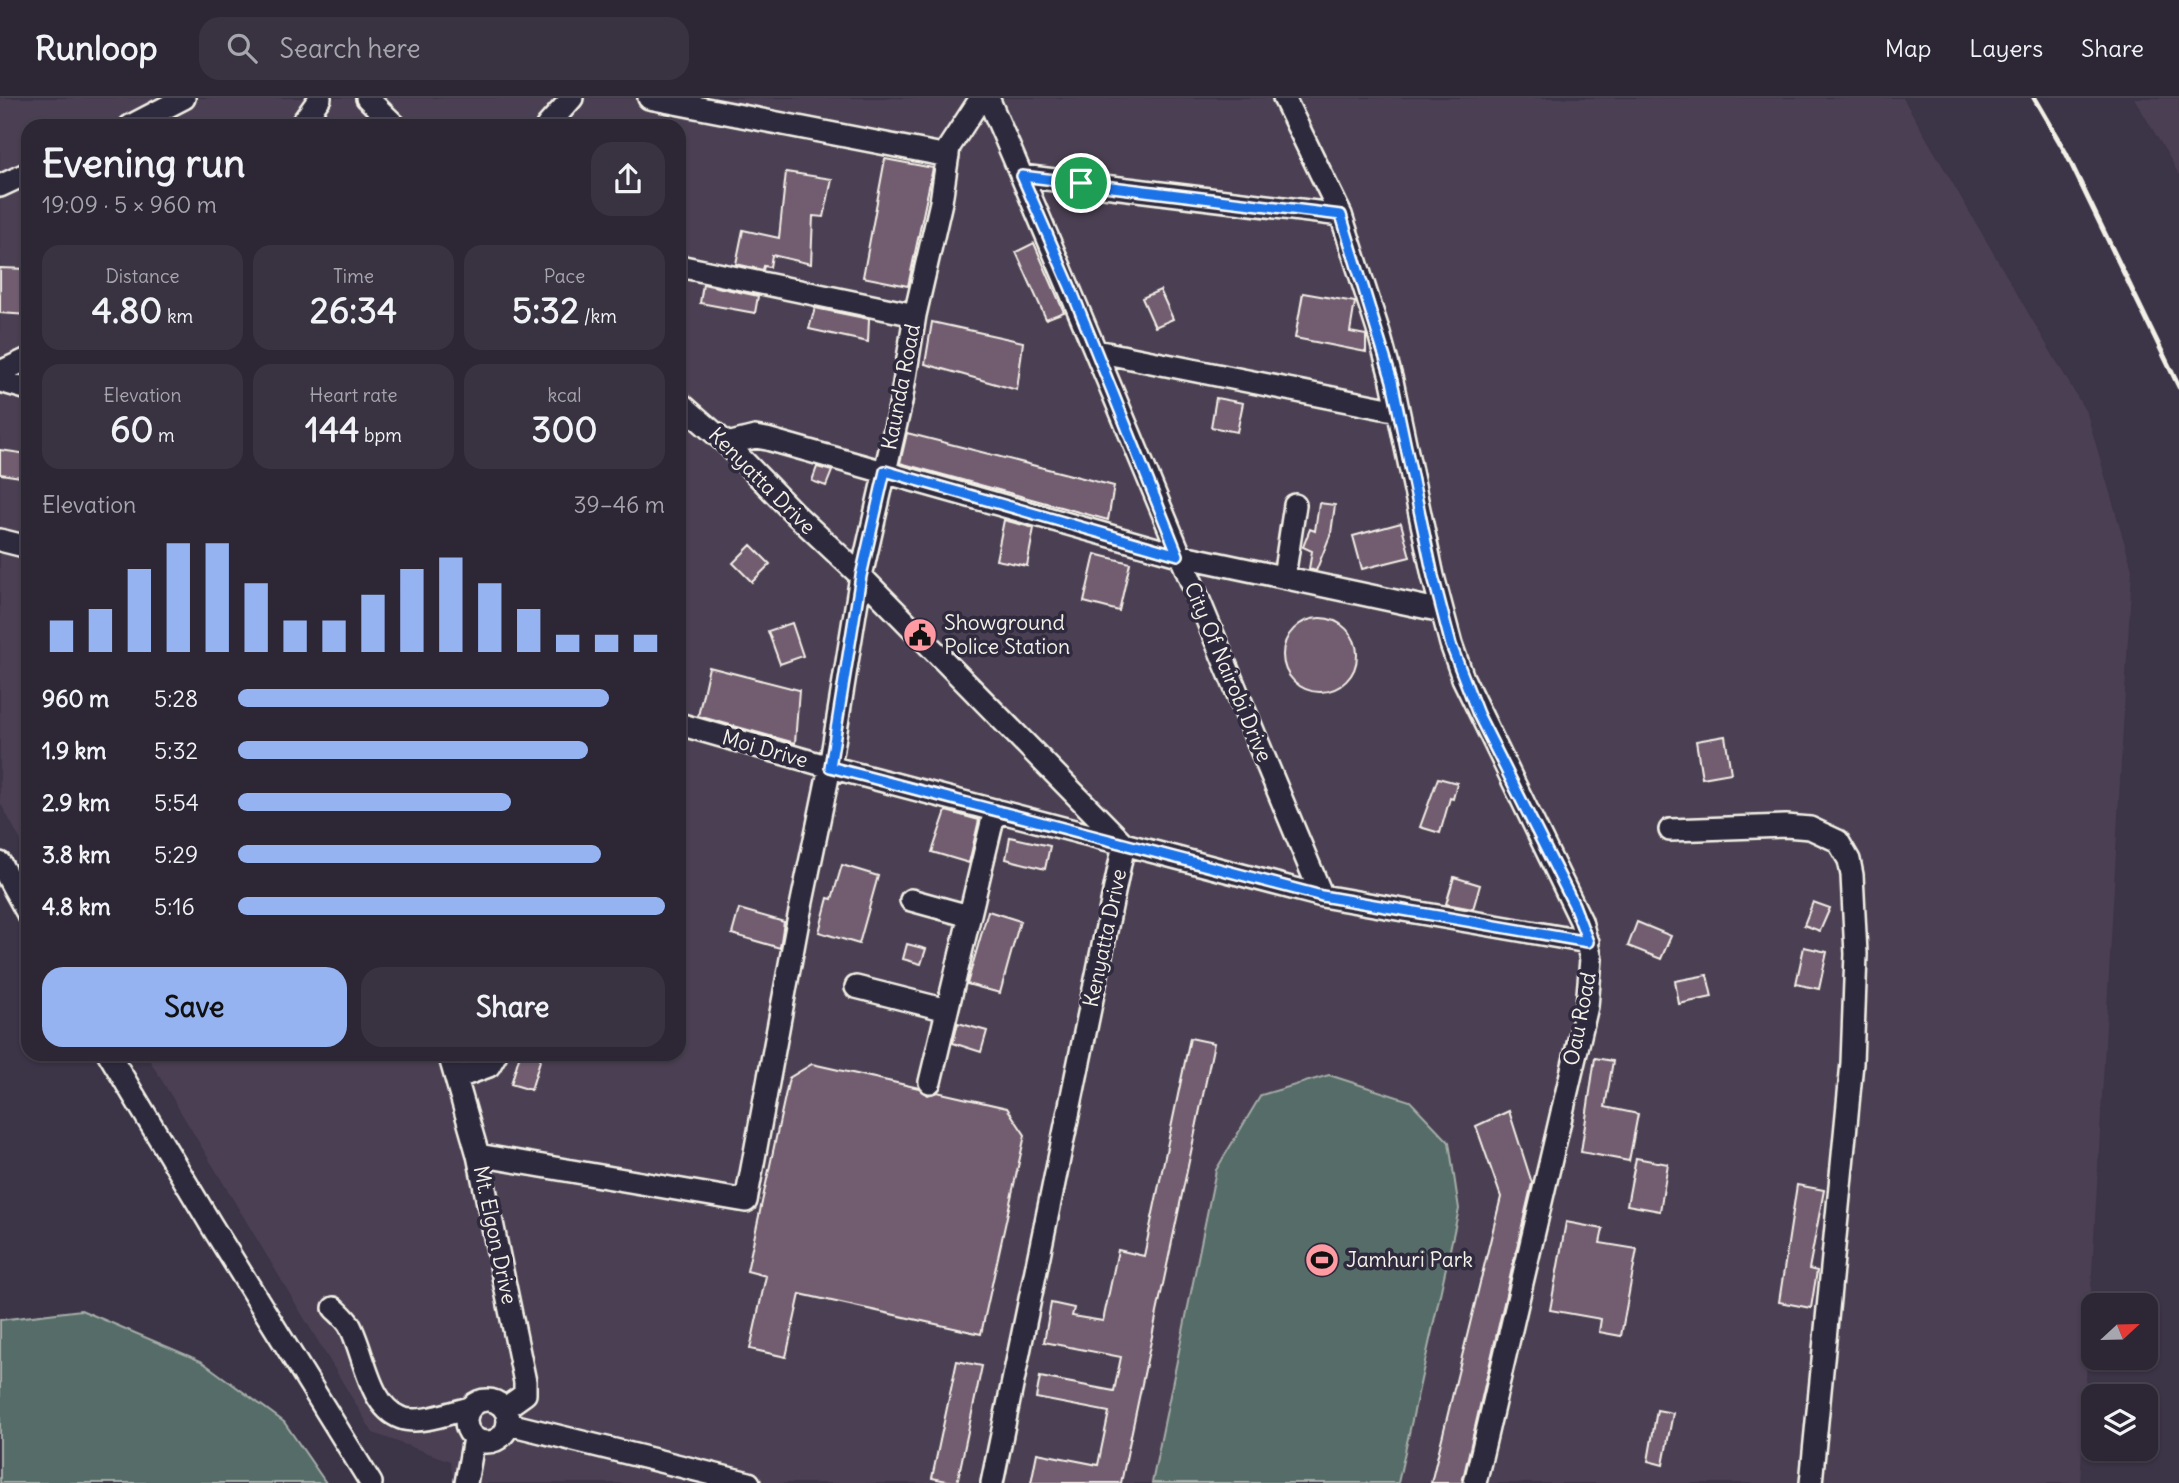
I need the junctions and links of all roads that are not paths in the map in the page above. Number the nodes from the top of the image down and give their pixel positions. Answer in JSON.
{"nodes":[{"id":1,"x":184,"y":98,"type":"edge"},
{"id":2,"x":320,"y":98,"type":"edge"},
{"id":3,"x":367,"y":98,"type":"edge"},
{"id":4,"x":572,"y":98,"type":"edge"},
{"id":5,"x":649,"y":98,"type":"edge"},
{"id":6,"x":981,"y":98,"type":"edge"},
{"id":7,"x":988,"y":98,"type":"edge"},
{"id":8,"x":1284,"y":98,"type":"edge"},
{"id":9,"x":144,"y":119,"type":"edge"},
{"id":10,"x":305,"y":119,"type":"edge"},
{"id":11,"x":389,"y":119,"type":"edge"},
{"id":12,"x":553,"y":119,"type":"edge"},
{"id":13,"x":948,"y":156,"type":"junction"},
{"id":14,"x":21,"y":176,"type":"edge"},
{"id":15,"x":1022,"y":176,"type":"junction"},
{"id":16,"x":0,"y":187,"type":"edge"},
{"id":17,"x":1341,"y":215,"type":"junction"},
{"id":18,"x":686,"y":267,"type":"edge"},
{"id":19,"x":915,"y":315,"type":"junction"},
{"id":20,"x":1096,"y":351,"type":"junction"},
{"id":21,"x":21,"y":362,"type":"edge"},
{"id":22,"x":0,"y":372,"type":"edge"},
{"id":23,"x":0,"y":381,"type":"edge"},
{"id":24,"x":21,"y":387,"type":"edge"},
{"id":25,"x":686,"y":408,"type":"edge"},
{"id":26,"x":1398,"y":411,"type":"junction"},
{"id":27,"x":727,"y":444,"type":"junction"},
{"id":28,"x":885,"y":471,"type":"junction"},
{"id":29,"x":1295,"y":505,"type":"dead end"},
{"id":30,"x":0,"y":540,"type":"edge"},
{"id":31,"x":21,"y":545,"type":"edge"},
{"id":32,"x":1178,"y":555,"type":"junction"},
{"id":33,"x":861,"y":576,"type":"junction"},
{"id":34,"x":1284,"y":577,"type":"junction"},
{"id":35,"x":1442,"y":611,"type":"junction"},
{"id":36,"x":686,"y":726,"type":"edge"},
{"id":37,"x":830,"y":767,"type":"junction"},
{"id":38,"x":995,"y":810,"type":"junction"},
{"id":39,"x":1670,"y":830,"type":"dead end"},
{"id":40,"x":1124,"y":844,"type":"junction"},
{"id":41,"x":0,"y":863,"type":"edge"},
{"id":42,"x":1322,"y":896,"type":"junction"},
{"id":43,"x":911,"y":900,"type":"dead end"},
{"id":44,"x":21,"y":901,"type":"edge"},
{"id":45,"x":969,"y":916,"type":"junction"},
{"id":46,"x":1588,"y":942,"type":"junction"},
{"id":47,"x":856,"y":987,"type":"dead end"},
{"id":48,"x":947,"y":1010,"type":"junction"},
{"id":49,"x":113,"y":1061,"type":"edge"},
{"id":50,"x":451,"y":1061,"type":"edge"},
{"id":51,"x":492,"y":1061,"type":"edge"},
{"id":52,"x":456,"y":1077,"type":"junction"},
{"id":53,"x":930,"y":1082,"type":"dead end"},
{"id":54,"x":478,"y":1155,"type":"junction"},
{"id":55,"x":334,"y":1308,"type":"dead end"},
{"id":56,"x":470,"y":1408,"type":"junction"},
{"id":57,"x":506,"y":1417,"type":"junction"},
{"id":58,"x":474,"y":1438,"type":"junction"},
{"id":59,"x":371,"y":1483,"type":"edge"},
{"id":60,"x":466,"y":1483,"type":"edge"},
{"id":61,"x":749,"y":1483,"type":"edge"},
{"id":62,"x":992,"y":1483,"type":"edge"},
{"id":63,"x":1475,"y":1483,"type":"edge"},
{"id":64,"x":1811,"y":1483,"type":"edge"}],
"edges":[{"from":1,"to":9,"type":"street"},
{"from":2,"to":10,"type":"street"},
{"from":3,"to":11,"type":"street"},
{"from":4,"to":12,"type":"street"},
{"from":5,"to":13,"type":"street"},
{"from":6,"to":13,"type":"street","name":"Kaunda Road"},
{"from":7,"to":15,"type":"street","name":"City Of Nairobi Drive"},
{"from":8,"to":17,"type":"street","name":"Oau Road"},
{"from":13,"to":19,"type":"street","name":"Kaunda Road"},
{"from":14,"to":16,"type":"street"},
{"from":15,"to":17,"type":"street"},
{"from":15,"to":20,"type":"street","name":"City Of Nairobi Drive"},
{"from":17,"to":26,"type":"street","name":"Oau Road"},
{"from":18,"to":19,"type":"street"},
{"from":19,"to":28,"type":"street","name":"Kaunda Road"},
{"from":20,"to":26,"type":"street"},
{"from":20,"to":32,"type":"street","name":"City Of Nairobi Drive"},
{"from":21,"to":22,"type":"street"},
{"from":23,"to":24,"type":"street"},
{"from":25,"to":27,"type":"street","name":"Kenyatta Drive"},
{"from":26,"to":35,"type":"street","name":"Oau Road"},
{"from":27,"to":28,"type":"street"},
{"from":27,"to":33,"type":"street","name":"Kenyatta Drive"},
{"from":28,"to":32,"type":"street"},
{"from":28,"to":33,"type":"street","name":"Kaunda Road"},
{"from":29,"to":34,"type":"street"},
{"from":30,"to":31,"type":"street"},
{"from":32,"to":34,"type":"street"},
{"from":32,"to":42,"type":"street","name":"City Of Nairobi Drive"},
{"from":33,"to":37,"type":"street","name":"Kaunda Road"},
{"from":33,"to":40,"type":"street","name":"Kenyatta Drive"},
{"from":34,"to":35,"type":"street"},
{"from":35,"to":46,"type":"street","name":"Oau Road"},
{"from":36,"to":37,"type":"street","name":"Moi Drive"},
{"from":37,"to":38,"type":"street","name":"Moi Drive"},
{"from":37,"to":54,"type":"street","name":"Kaunda Road"},
{"from":38,"to":40,"type":"street","name":"Moi Drive"},
{"from":38,"to":45,"type":"street"},
{"from":39,"to":64,"type":"street"},
{"from":40,"to":42,"type":"street","name":"Moi Drive"},
{"from":40,"to":62,"type":"street","name":"Kenyatta Drive"},
{"from":41,"to":44,"type":"street"},
{"from":42,"to":46,"type":"street","name":"Moi Drive"},
{"from":43,"to":45,"type":"street"},
{"from":45,"to":48,"type":"street"},
{"from":46,"to":63,"type":"street","name":"Oau Road"},
{"from":47,"to":48,"type":"street"},
{"from":48,"to":53,"type":"street"},
{"from":49,"to":59,"type":"street"},
{"from":50,"to":52,"type":"street","name":"Mt. Elgon Drive"},
{"from":51,"to":52,"type":"street"},
{"from":52,"to":54,"type":"street","name":"Mt. Elgon Drive"},
{"from":54,"to":57,"type":"street","name":"Mt. Elgon Drive"},
{"from":55,"to":56,"type":"street"},
{"from":56,"to":57,"type":"street"},
{"from":56,"to":58,"type":"street"},
{"from":57,"to":58,"type":"street"},
{"from":57,"to":61,"type":"street"},
{"from":58,"to":60,"type":"street"}]}
